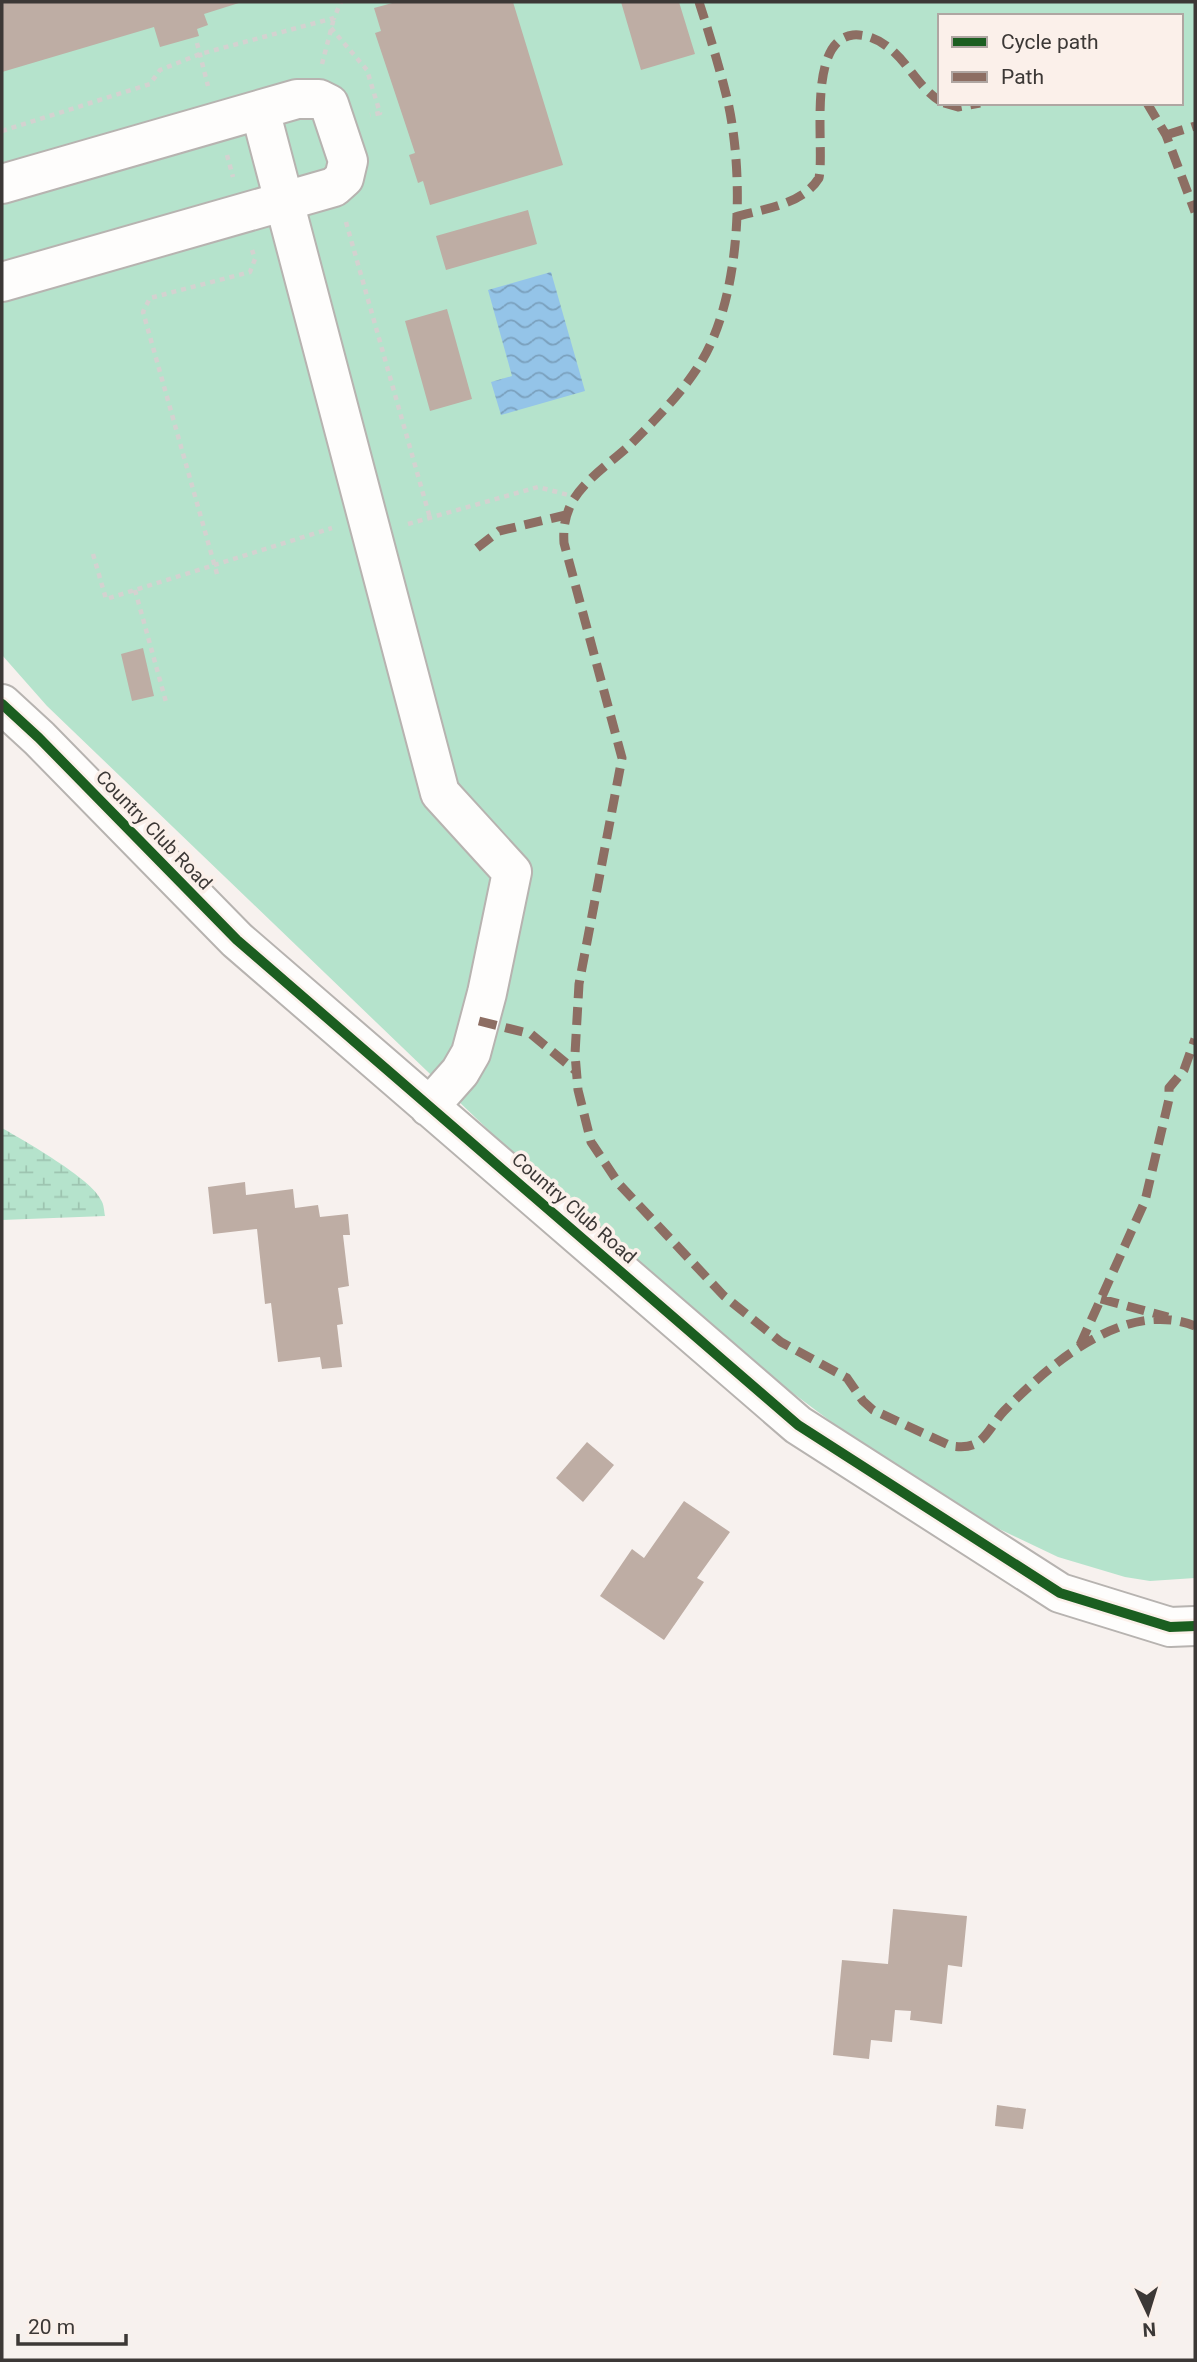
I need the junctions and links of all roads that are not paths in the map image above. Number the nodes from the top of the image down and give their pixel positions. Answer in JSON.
{"nodes":[{"id":1,"x":260,"y":110,"type":"junction"},
{"id":2,"x":2,"y":184,"type":"edge"},
{"id":3,"x":285,"y":200,"type":"junction"},
{"id":4,"x":2,"y":282,"type":"edge"},
{"id":5,"x":2,"y":704,"type":"edge"},
{"id":6,"x":429,"y":1107,"type":"junction"},
{"id":7,"x":1195,"y":1626,"type":"edge"}],
"edges":[{"from":1,"to":2,"type":"street"},
{"from":1,"to":3,"type":"street"},
{"from":1,"to":3,"type":"street"},
{"from":3,"to":4,"type":"street"},
{"from":3,"to":6,"type":"street"},
{"from":5,"to":6,"type":"street","name":"Country Club Road"},
{"from":6,"to":7,"type":"street","name":"Country Club Road"}]}
